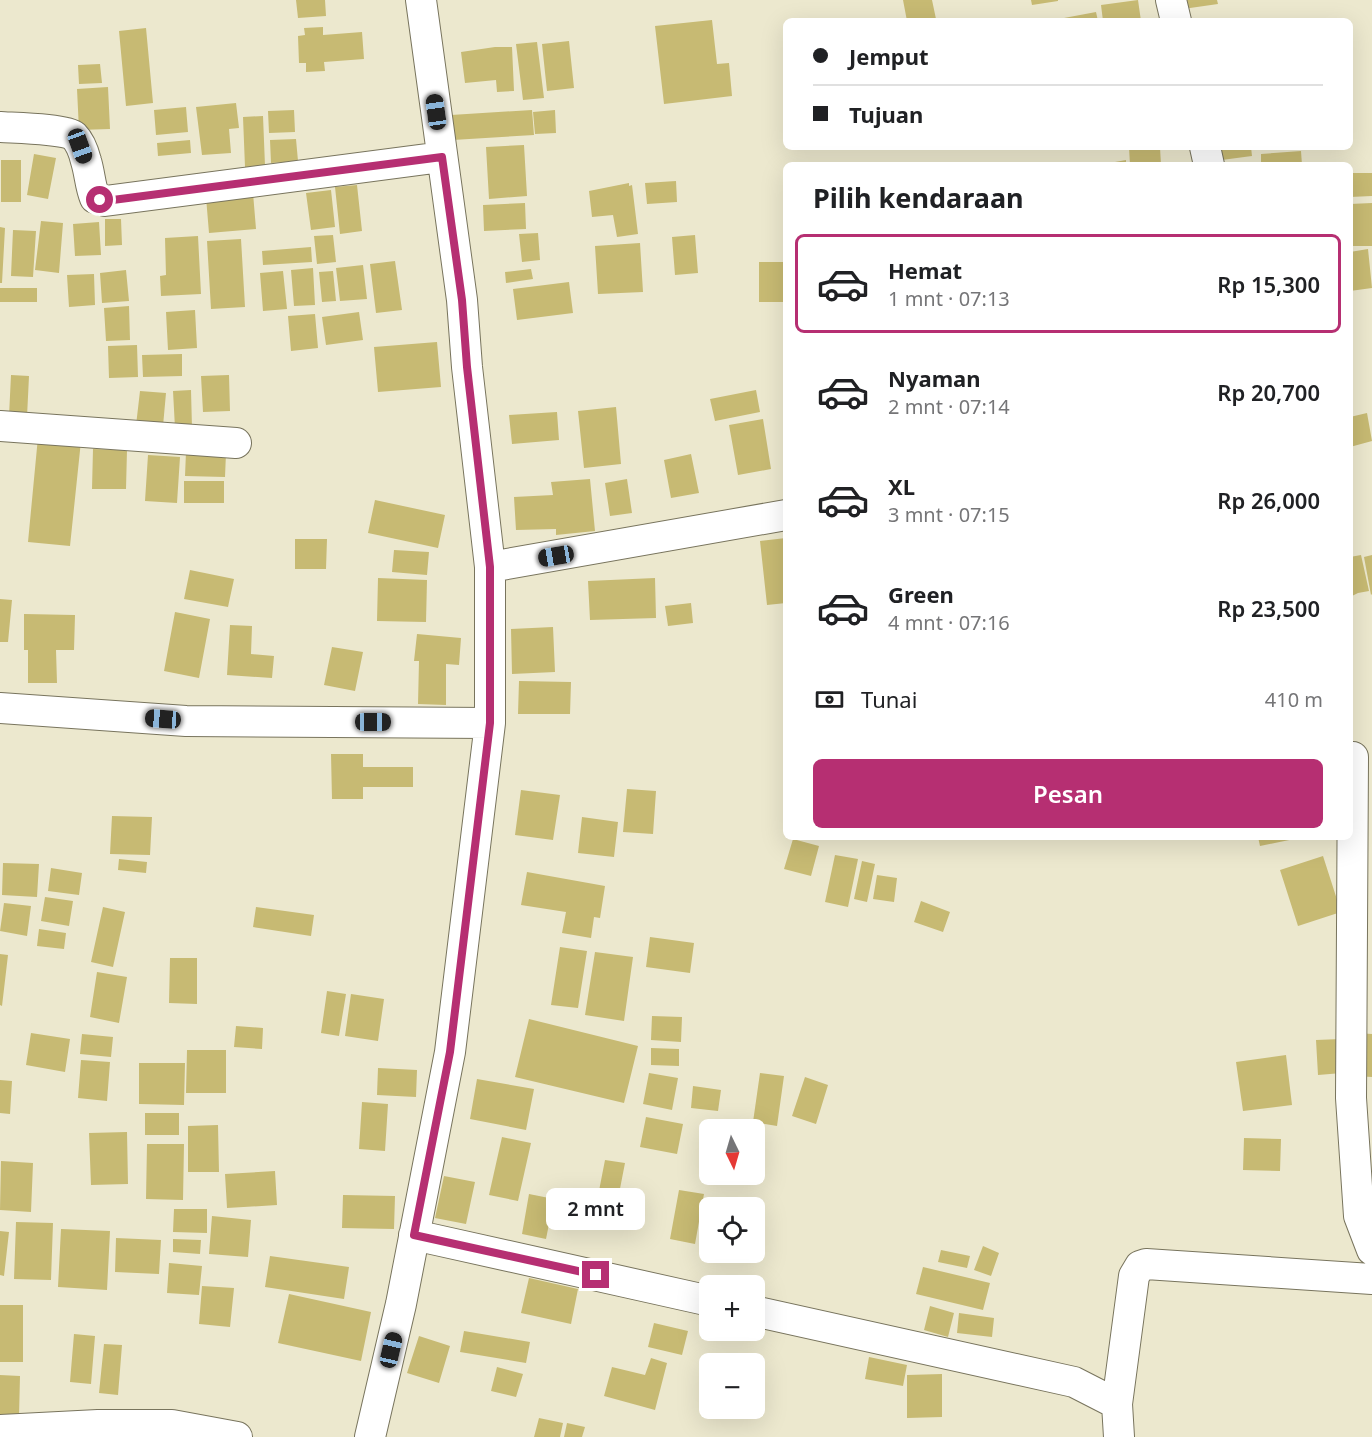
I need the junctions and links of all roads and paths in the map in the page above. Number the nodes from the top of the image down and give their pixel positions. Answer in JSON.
{"nodes":[{"id":1,"x":421,"y":0,"type":"edge"},
{"id":2,"x":1171,"y":0,"type":"edge"},
{"id":3,"x":1175,"y":18,"type":"edge"},
{"id":4,"x":0,"y":127,"type":"edge"},
{"id":5,"x":442,"y":157,"type":"junction"},
{"id":6,"x":0,"y":426,"type":"edge"},
{"id":7,"x":236,"y":443,"type":"dead end"},
{"id":8,"x":783,"y":516,"type":"edge"},
{"id":9,"x":490,"y":567,"type":"junction"},
{"id":10,"x":0,"y":708,"type":"edge"},
{"id":11,"x":490,"y":723,"type":"junction"},
{"id":12,"x":1358,"y":757,"type":"edge"},
{"id":13,"x":414,"y":1235,"type":"junction"},
{"id":14,"x":1372,"y":1250,"type":"edge"},
{"id":15,"x":1372,"y":1279,"type":"edge"},
{"id":16,"x":699,"y":1299,"type":"edge"},
{"id":17,"x":765,"y":1313,"type":"edge"},
{"id":18,"x":1117,"y":1404,"type":"junction"},
{"id":19,"x":0,"y":1430,"type":"edge"},
{"id":20,"x":237,"y":1437,"type":"edge"},
{"id":21,"x":370,"y":1437,"type":"edge"},
{"id":22,"x":1119,"y":1437,"type":"edge"}],
"edges":[{"from":1,"to":5,"type":"street"},
{"from":2,"to":3,"type":"street"},
{"from":4,"to":5,"type":"street"},
{"from":5,"to":9,"type":"street"},
{"from":6,"to":7,"type":"street"},
{"from":8,"to":9,"type":"street"},
{"from":9,"to":11,"type":"street"},
{"from":10,"to":11,"type":"street"},
{"from":11,"to":13,"type":"street"},
{"from":12,"to":14,"type":"street"},
{"from":13,"to":16,"type":"street"},
{"from":13,"to":21,"type":"street"},
{"from":15,"to":18,"type":"street"},
{"from":17,"to":18,"type":"street"},
{"from":18,"to":22,"type":"street"},
{"from":19,"to":20,"type":"street"}]}
